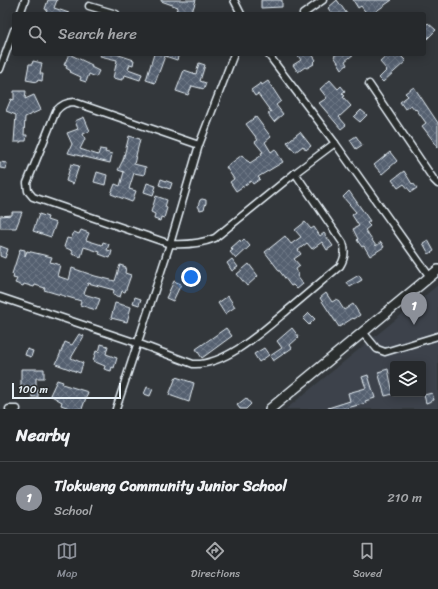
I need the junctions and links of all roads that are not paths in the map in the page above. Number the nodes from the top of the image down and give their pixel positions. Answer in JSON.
{"nodes":[{"id":1,"x":25,"y":0,"type":"edge"},
{"id":2,"x":234,"y":0,"type":"edge"},
{"id":3,"x":323,"y":0,"type":"edge"},
{"id":4,"x":88,"y":6,"type":"dead end"},
{"id":5,"x":21,"y":12,"type":"edge"},
{"id":6,"x":109,"y":12,"type":"edge"},
{"id":7,"x":240,"y":12,"type":"edge"},
{"id":8,"x":306,"y":12,"type":"edge"},
{"id":9,"x":12,"y":36,"type":"edge"},
{"id":10,"x":233,"y":56,"type":"edge"},
{"id":11,"x":270,"y":56,"type":"edge"},
{"id":12,"x":0,"y":69,"type":"edge"},
{"id":13,"x":369,"y":84,"type":"dead end"},
{"id":14,"x":335,"y":143,"type":"junction"},
{"id":15,"x":199,"y":145,"type":"junction"},
{"id":16,"x":295,"y":173,"type":"junction"},
{"id":17,"x":438,"y":184,"type":"edge"},
{"id":18,"x":170,"y":244,"type":"junction"},
{"id":19,"x":438,"y":270,"type":"edge"},
{"id":20,"x":430,"y":277,"type":"junction"},
{"id":21,"x":0,"y":297,"type":"edge"},
{"id":22,"x":363,"y":332,"type":"junction"},
{"id":23,"x":438,"y":336,"type":"edge"},
{"id":24,"x":136,"y":343,"type":"junction"},
{"id":25,"x":9,"y":409,"type":"edge"},
{"id":26,"x":17,"y":409,"type":"edge"},
{"id":27,"x":116,"y":409,"type":"edge"},
{"id":28,"x":270,"y":409,"type":"edge"}],
"edges":[{"from":1,"to":5,"type":"street"},
{"from":2,"to":7,"type":"street"},
{"from":3,"to":8,"type":"street"},
{"from":4,"to":6,"type":"street"},
{"from":9,"to":12,"type":"street"},
{"from":10,"to":15,"type":"street"},
{"from":11,"to":14,"type":"street"},
{"from":13,"to":17,"type":"street"},
{"from":14,"to":16,"type":"street"},
{"from":14,"to":20,"type":"street"},
{"from":15,"to":18,"type":"street"},
{"from":15,"to":18,"type":"street"},
{"from":16,"to":18,"type":"street"},
{"from":16,"to":24,"type":"street"},
{"from":18,"to":24,"type":"street"},
{"from":19,"to":20,"type":"street"},
{"from":20,"to":22,"type":"street"},
{"from":21,"to":24,"type":"street"},
{"from":22,"to":23,"type":"street"},
{"from":22,"to":28,"type":"street"},
{"from":24,"to":27,"type":"street"},
{"from":25,"to":26,"type":"street"}]}
